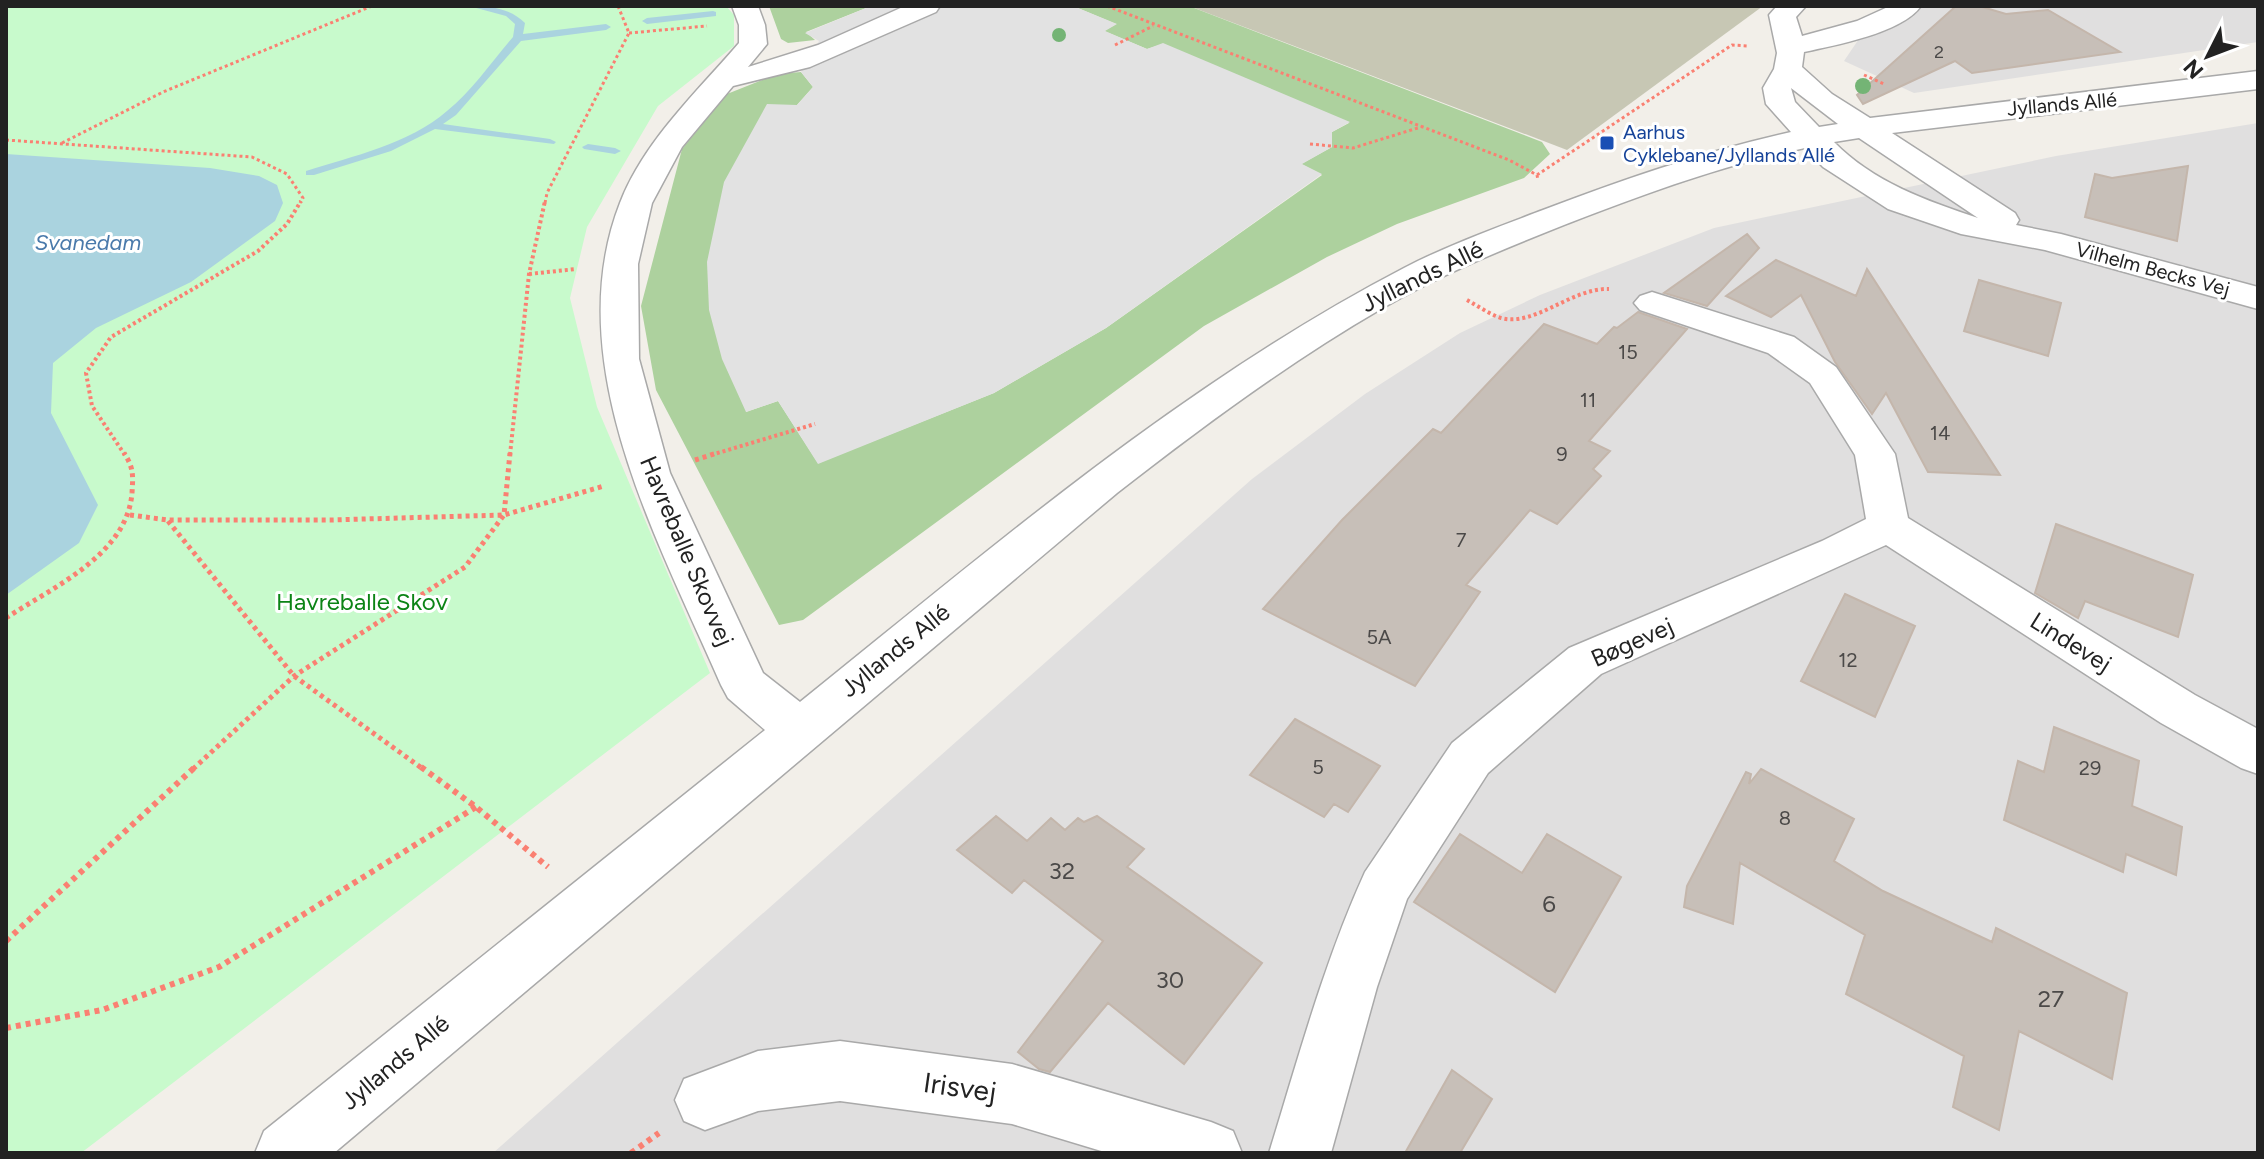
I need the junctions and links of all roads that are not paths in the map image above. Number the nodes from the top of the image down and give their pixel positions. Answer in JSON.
{"nodes":[{"id":1,"x":927,"y":6,"type":"edge"},
{"id":2,"x":1793,"y":6,"type":"edge"},
{"id":3,"x":1908,"y":6,"type":"edge"},
{"id":4,"x":750,"y":25,"type":"edge"},
{"id":5,"x":815,"y":54,"type":"junction"},
{"id":6,"x":1790,"y":59,"type":"junction"},
{"id":7,"x":724,"y":78,"type":"junction"},
{"id":8,"x":2258,"y":80,"type":"edge"},
{"id":9,"x":2156,"y":96,"type":"junction"},
{"id":10,"x":1865,"y":128,"type":"junction"},
{"id":11,"x":1823,"y":149,"type":"junction"},
{"id":12,"x":1894,"y":149,"type":"junction"},
{"id":13,"x":2049,"y":241,"type":"junction"},
{"id":14,"x":2258,"y":298,"type":"edge"},
{"id":15,"x":1652,"y":303,"type":"road end"},
{"id":16,"x":1888,"y":526,"type":"junction"},
{"id":17,"x":798,"y":729,"type":"junction"},
{"id":18,"x":2258,"y":753,"type":"edge"},
{"id":19,"x":705,"y":1100,"type":"dead end"},
{"id":20,"x":286,"y":1153,"type":"edge"},
{"id":21,"x":1211,"y":1153,"type":"edge"},
{"id":22,"x":1300,"y":1153,"type":"edge"}],
"edges":[{"from":1,"to":5,"type":"street"},
{"from":2,"to":6,"type":"street","name":"Vilhelm Becks Vej"},
{"from":3,"to":6,"type":"street"},
{"from":4,"to":5,"type":"street"},
{"from":4,"to":7,"type":"street","name":"Havreballe Skovvej"},
{"from":5,"to":7,"type":"street"},
{"from":6,"to":10,"type":"street","name":"Vilhelm Becks Vej"},
{"from":6,"to":11,"type":"street","name":"Vilhelm Becks Vej"},
{"from":7,"to":17,"type":"street","name":"Havreballe Skovvej"},
{"from":8,"to":9,"type":"street","name":"Jyllands Allé"},
{"from":9,"to":10,"type":"street","name":"Jyllands Allé"},
{"from":9,"to":12,"type":"street","name":"Jyllands Allé"},
{"from":10,"to":11,"type":"street","name":"Jyllands Allé"},
{"from":10,"to":12,"type":"street","name":"Vilhelm Becks Vej"},
{"from":11,"to":12,"type":"street","name":"Jyllands Allé"},
{"from":11,"to":13,"type":"street","name":"Vilhelm Becks Vej"},
{"from":11,"to":17,"type":"street","name":"Jyllands Allé"},
{"from":12,"to":13,"type":"street","name":"Vilhelm Becks Vej"},
{"from":13,"to":14,"type":"street","name":"Vilhelm Becks Vej"},
{"from":15,"to":16,"type":"street"},
{"from":16,"to":18,"type":"street","name":"Lindevej"},
{"from":16,"to":22,"type":"street","name":"Bøgevej"},
{"from":17,"to":20,"type":"street","name":"Jyllands Allé"},
{"from":19,"to":21,"type":"street","name":"Irisvej"}]}
